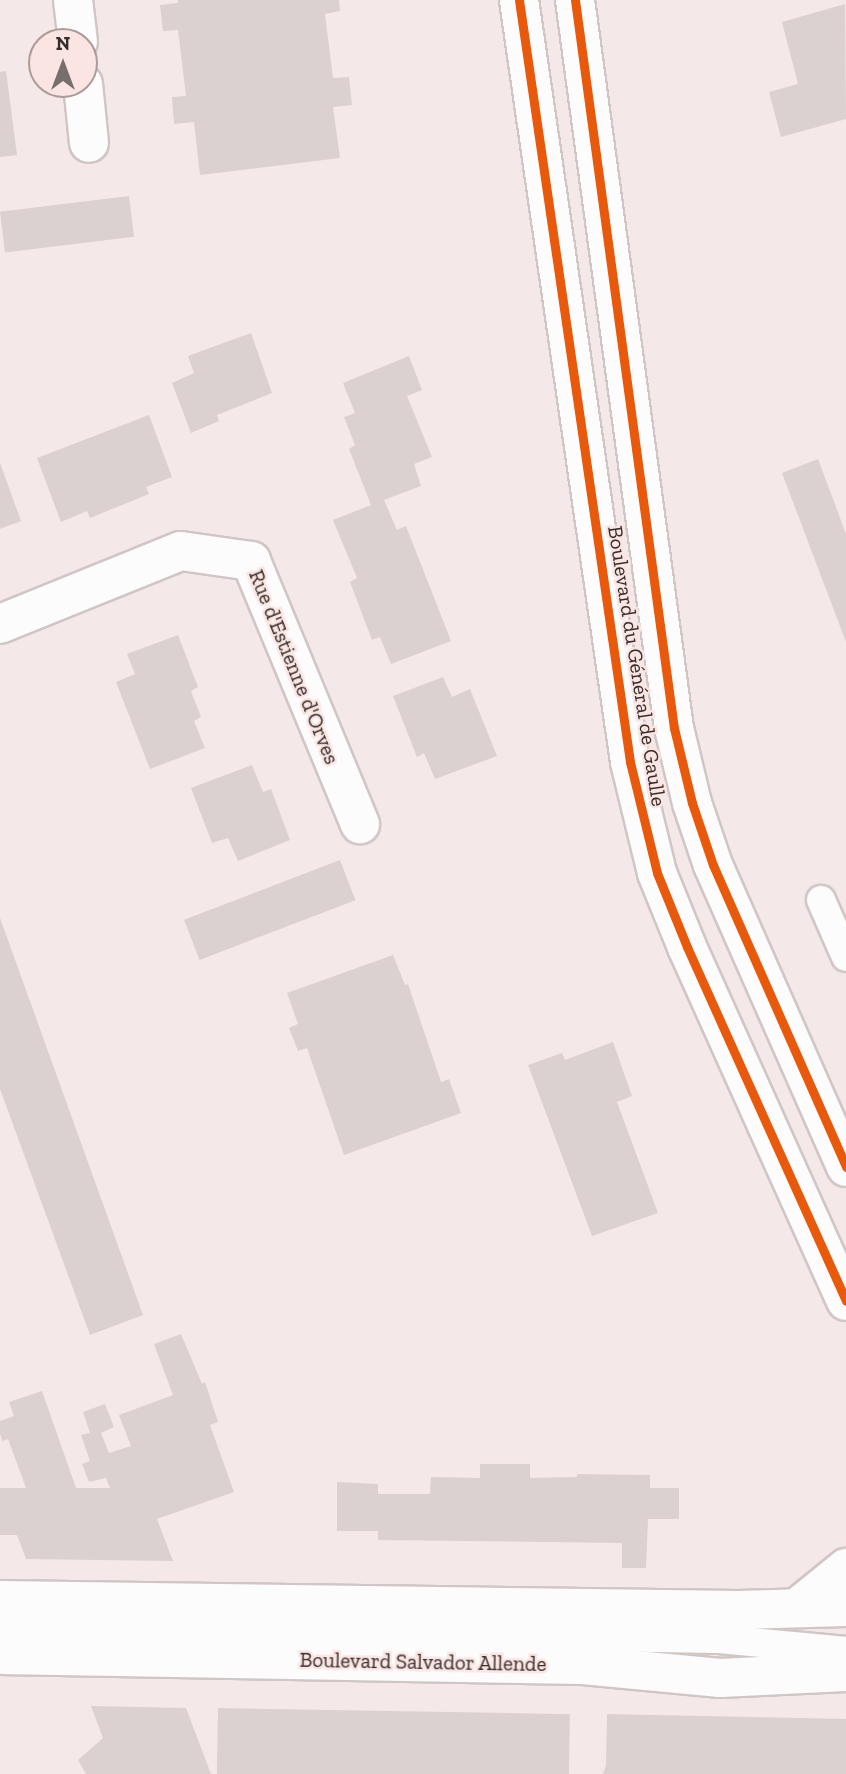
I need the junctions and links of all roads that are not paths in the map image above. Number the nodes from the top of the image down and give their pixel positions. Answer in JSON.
{"nodes":[{"id":1,"x":73,"y":0,"type":"edge"},
{"id":2,"x":519,"y":0,"type":"edge"},
{"id":3,"x":575,"y":0,"type":"edge"},
{"id":4,"x":76,"y":28,"type":"edge"},
{"id":5,"x":84,"y":98,"type":"edge"},
{"id":6,"x":89,"y":143,"type":"dead end"},
{"id":7,"x":0,"y":624,"type":"edge"},
{"id":8,"x":360,"y":824,"type":"dead end"},
{"id":9,"x":821,"y":900,"type":"dead end"},
{"id":10,"x":846,"y":957,"type":"edge"},
{"id":11,"x":846,"y":1167,"type":"edge"},
{"id":12,"x":846,"y":1301,"type":"edge"},
{"id":13,"x":846,"y":1568,"type":"edge"},
{"id":14,"x":0,"y":1600,"type":"edge"},
{"id":15,"x":797,"y":1607,"type":"junction"},
{"id":16,"x":846,"y":1607,"type":"edge"},
{"id":17,"x":0,"y":1627,"type":"edge"},
{"id":18,"x":846,"y":1651,"type":"edge"},
{"id":19,"x":0,"y":1655,"type":"edge"},
{"id":20,"x":846,"y":1672,"type":"edge"}],
"edges":[{"from":1,"to":4,"type":"main road"},
{"from":2,"to":12,"type":"main road","name":"Boulevard du Général de Gaulle"},
{"from":3,"to":11,"type":"main road","name":"Boulevard du Général de Gaulle"},
{"from":5,"to":6,"type":"main road"},
{"from":7,"to":8,"type":"main road","name":"Rue d'Estienne d'Orves"},
{"from":9,"to":10,"type":"lane"},
{"from":13,"to":15,"type":"main road"},
{"from":14,"to":15,"type":"main road"},
{"from":15,"to":16,"type":"main road"},
{"from":17,"to":18,"type":"lane"},
{"from":19,"to":20,"type":"main road","name":"Boulevard Salvador Allende"}]}
